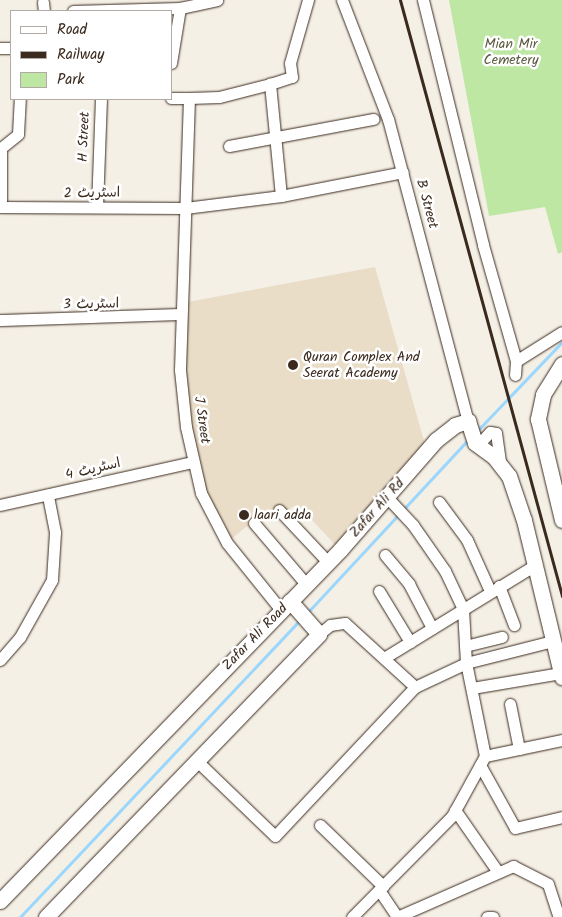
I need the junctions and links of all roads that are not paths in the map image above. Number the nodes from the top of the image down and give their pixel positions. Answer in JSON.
{"nodes":[{"id":1,"x":217,"y":0,"type":"edge"},
{"id":2,"x":308,"y":0,"type":"edge"},
{"id":3,"x":341,"y":0,"type":"edge"},
{"id":4,"x":423,"y":0,"type":"edge"},
{"id":5,"x":180,"y":8,"type":"junction"},
{"id":6,"x":122,"y":10,"type":"edge"},
{"id":7,"x":172,"y":57,"type":"edge"},
{"id":8,"x":270,"y":84,"type":"junction"},
{"id":9,"x":172,"y":98,"type":"edge"},
{"id":10,"x":188,"y":98,"type":"junction"},
{"id":11,"x":20,"y":100,"type":"edge"},
{"id":12,"x":101,"y":100,"type":"edge"},
{"id":13,"x":372,"y":119,"type":"dead end"},
{"id":14,"x":276,"y":137,"type":"junction"},
{"id":15,"x":229,"y":146,"type":"dead end"},
{"id":16,"x":0,"y":148,"type":"edge"},
{"id":17,"x":403,"y":172,"type":"junction"},
{"id":18,"x":281,"y":196,"type":"junction"},
{"id":19,"x":1,"y":207,"type":"edge"},
{"id":20,"x":97,"y":207,"type":"junction"},
{"id":21,"x":184,"y":208,"type":"junction"},
{"id":22,"x":182,"y":314,"type":"junction"},
{"id":23,"x":0,"y":320,"type":"edge"},
{"id":24,"x":562,"y":332,"type":"edge"},
{"id":25,"x":516,"y":361,"type":"junction"},
{"id":26,"x":562,"y":364,"type":"edge"},
{"id":27,"x":515,"y":375,"type":"dead end"},
{"id":28,"x":472,"y":436,"type":"junction"},
{"id":29,"x":193,"y":462,"type":"junction"},
{"id":30,"x":500,"y":463,"type":"junction"},
{"id":31,"x":48,"y":495,"type":"junction"},
{"id":32,"x":439,"y":502,"type":"dead end"},
{"id":33,"x":393,"y":503,"type":"junction"},
{"id":34,"x":0,"y":505,"type":"edge"},
{"id":35,"x":279,"y":510,"type":"dead end"},
{"id":36,"x":562,"y":520,"type":"edge"},
{"id":37,"x":254,"y":523,"type":"dead end"},
{"id":38,"x":385,"y":555,"type":"dead end"},
{"id":39,"x":328,"y":562,"type":"junction"},
{"id":40,"x":535,"y":564,"type":"junction"},
{"id":41,"x":306,"y":584,"type":"junction"},
{"id":42,"x":495,"y":589,"type":"junction"},
{"id":43,"x":379,"y":591,"type":"dead end"},
{"id":44,"x":290,"y":607,"type":"junction"},
{"id":45,"x":463,"y":609,"type":"junction"},
{"id":46,"x":514,"y":625,"type":"dead end"},
{"id":47,"x":432,"y":628,"type":"junction"},
{"id":48,"x":317,"y":631,"type":"junction"},
{"id":49,"x":502,"y":637,"type":"dead end"},
{"id":50,"x":553,"y":641,"type":"junction"},
{"id":51,"x":410,"y":642,"type":"junction"},
{"id":52,"x":465,"y":646,"type":"junction"},
{"id":53,"x":384,"y":658,"type":"junction"},
{"id":54,"x":0,"y":660,"type":"edge"},
{"id":55,"x":466,"y":663,"type":"junction"},
{"id":56,"x":562,"y":675,"type":"edge"},
{"id":57,"x":415,"y":687,"type":"junction"},
{"id":58,"x":472,"y":688,"type":"junction"},
{"id":59,"x":510,"y":704,"type":"dead end"},
{"id":60,"x":562,"y":740,"type":"edge"},
{"id":61,"x":520,"y":749,"type":"junction"},
{"id":62,"x":483,"y":760,"type":"junction"},
{"id":63,"x":198,"y":761,"type":"junction"},
{"id":64,"x":455,"y":810,"type":"junction"},
{"id":65,"x":562,"y":818,"type":"edge"},
{"id":66,"x":320,"y":825,"type":"dead end"},
{"id":67,"x":498,"y":872,"type":"junction"},
{"id":68,"x":381,"y":888,"type":"junction"},
{"id":69,"x":0,"y":901,"type":"edge"},
{"id":70,"x":402,"y":916,"type":"edge"},
{"id":71,"x":46,"y":917,"type":"edge"},
{"id":72,"x":352,"y":917,"type":"edge"},
{"id":73,"x":487,"y":917,"type":"edge"},
{"id":74,"x":493,"y":917,"type":"edge"},
{"id":75,"x":558,"y":917,"type":"edge"}],
"edges":[{"from":1,"to":5,"type":"street"},
{"from":2,"to":8,"type":"street"},
{"from":3,"to":17,"type":"street","name":"B Street"},
{"from":4,"to":25,"type":"street"},
{"from":5,"to":6,"type":"street"},
{"from":5,"to":7,"type":"street"},
{"from":8,"to":10,"type":"street"},
{"from":8,"to":14,"type":"street"},
{"from":9,"to":10,"type":"street"},
{"from":10,"to":21,"type":"street","name":"J Street"},
{"from":11,"to":16,"type":"street"},
{"from":12,"to":20,"type":"street","name":"H Street"},
{"from":13,"to":14,"type":"street"},
{"from":14,"to":15,"type":"street"},
{"from":14,"to":18,"type":"street"},
{"from":16,"to":19,"type":"street"},
{"from":17,"to":18,"type":"street","name":"اسٹریٹ 2"},
{"from":17,"to":28,"type":"street","name":"B Street"},
{"from":18,"to":21,"type":"street","name":"اسٹریٹ 2"},
{"from":19,"to":20,"type":"street","name":"اسٹریٹ 2"},
{"from":20,"to":21,"type":"street","name":"اسٹریٹ 2"},
{"from":21,"to":22,"type":"street","name":"J Street"},
{"from":22,"to":23,"type":"street","name":"اسٹریٹ 3"},
{"from":22,"to":29,"type":"street","name":"J Street"},
{"from":24,"to":25,"type":"street"},
{"from":25,"to":27,"type":"street"},
{"from":26,"to":36,"type":"street"},
{"from":28,"to":30,"type":"street"},
{"from":28,"to":30,"type":"street"},
{"from":28,"to":33,"type":"street","name":"Zafar Ali Rd"},
{"from":29,"to":31,"type":"street","name":"اسٹریٹ 4"},
{"from":29,"to":44,"type":"street","name":"J Street"},
{"from":30,"to":40,"type":"street"},
{"from":31,"to":34,"type":"street","name":"اسٹریٹ 4"},
{"from":31,"to":54,"type":"street"},
{"from":32,"to":42,"type":"street"},
{"from":33,"to":39,"type":"street","name":"Zafar Ali Rd"},
{"from":33,"to":45,"type":"street"},
{"from":35,"to":39,"type":"street"},
{"from":37,"to":41,"type":"street"},
{"from":38,"to":47,"type":"street"},
{"from":39,"to":41,"type":"street","name":"Zafar Ali Rd"},
{"from":40,"to":42,"type":"street"},
{"from":40,"to":50,"type":"street"},
{"from":41,"to":44,"type":"street","name":"Zafar Ali Rd"},
{"from":42,"to":45,"type":"street"},
{"from":42,"to":46,"type":"street"},
{"from":43,"to":51,"type":"street"},
{"from":44,"to":48,"type":"street","name":"Zafar Ali Road"},
{"from":44,"to":69,"type":"street","name":"Zafar Ali Road"},
{"from":45,"to":47,"type":"street"},
{"from":45,"to":52,"type":"street"},
{"from":47,"to":51,"type":"street"},
{"from":48,"to":53,"type":"street"},
{"from":48,"to":63,"type":"street"},
{"from":49,"to":52,"type":"street"},
{"from":50,"to":55,"type":"street"},
{"from":50,"to":56,"type":"street"},
{"from":51,"to":53,"type":"street"},
{"from":52,"to":55,"type":"street"},
{"from":53,"to":57,"type":"street"},
{"from":55,"to":57,"type":"street"},
{"from":55,"to":58,"type":"street"},
{"from":56,"to":58,"type":"street"},
{"from":57,"to":63,"type":"street"},
{"from":58,"to":62,"type":"street"},
{"from":59,"to":61,"type":"street"},
{"from":60,"to":61,"type":"street"},
{"from":61,"to":62,"type":"street"},
{"from":62,"to":64,"type":"street"},
{"from":62,"to":65,"type":"street"},
{"from":63,"to":71,"type":"street"},
{"from":64,"to":67,"type":"street"},
{"from":64,"to":68,"type":"street"},
{"from":66,"to":68,"type":"street"},
{"from":67,"to":70,"type":"street"},
{"from":67,"to":75,"type":"street"},
{"from":68,"to":70,"type":"street"},
{"from":68,"to":72,"type":"street"},
{"from":73,"to":74,"type":"street"}]}
